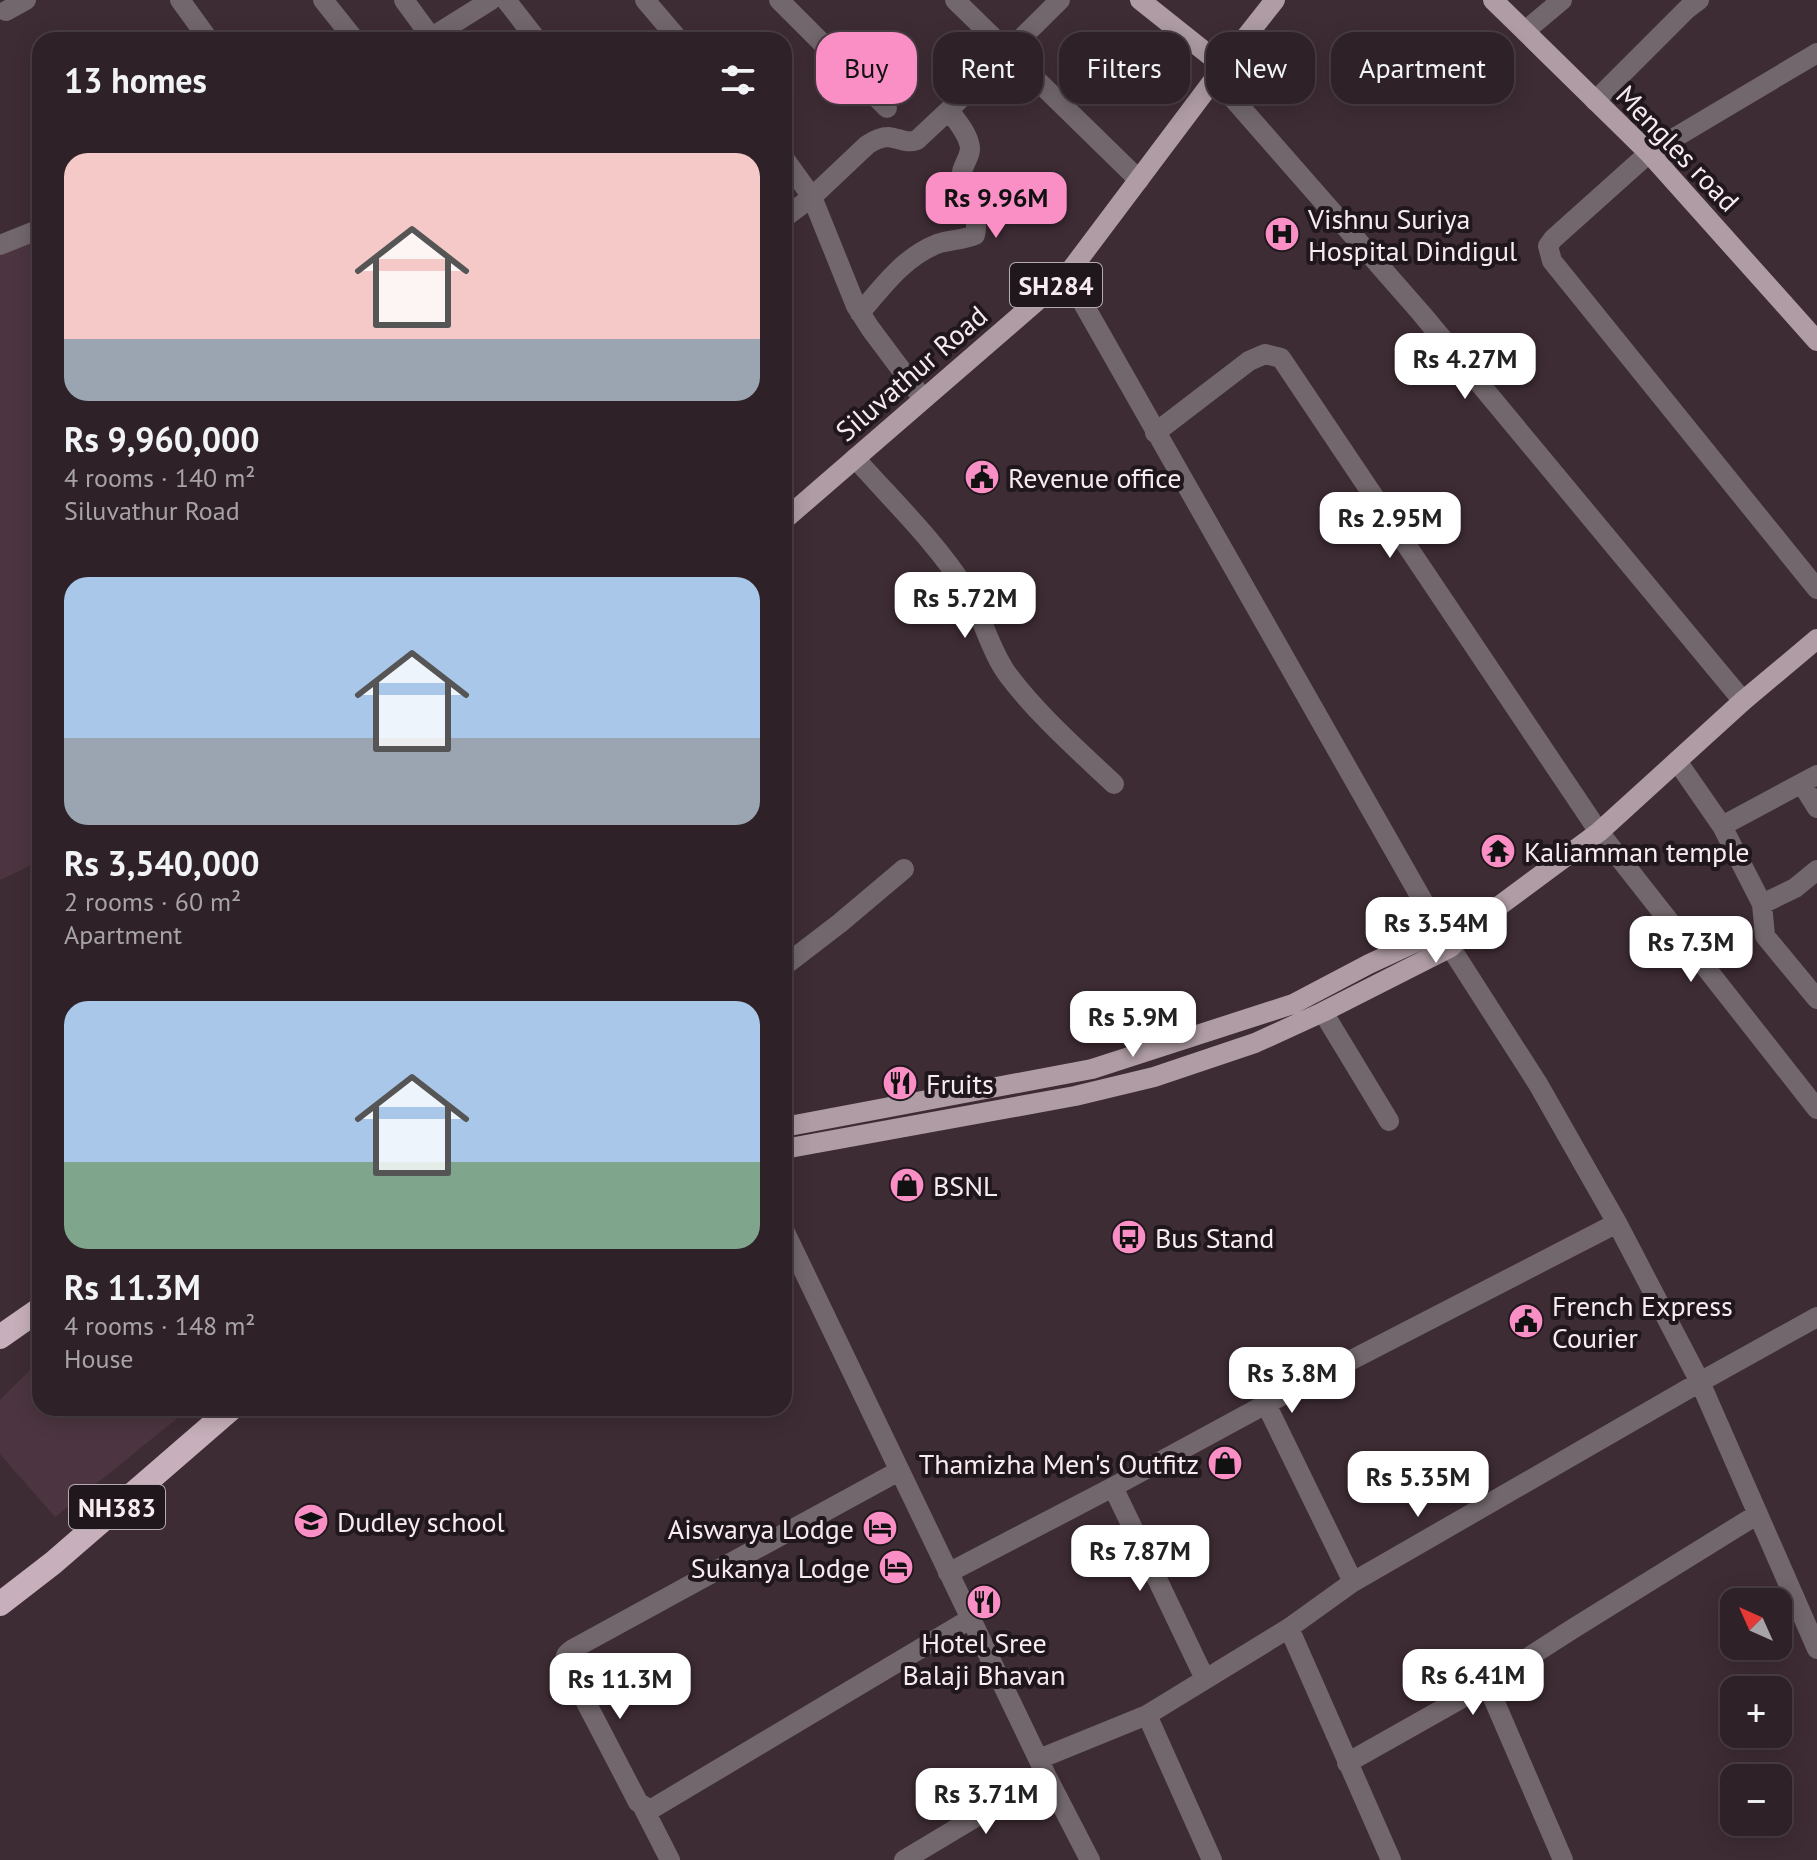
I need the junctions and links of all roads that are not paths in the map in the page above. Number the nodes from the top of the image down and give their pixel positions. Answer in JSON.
{"nodes":[{"id":1,"x":26,"y":0,"type":"edge"},
{"id":2,"x":180,"y":0,"type":"edge"},
{"id":3,"x":323,"y":0,"type":"edge"},
{"id":4,"x":404,"y":0,"type":"edge"},
{"id":5,"x":491,"y":0,"type":"edge"},
{"id":6,"x":506,"y":0,"type":"edge"},
{"id":7,"x":645,"y":0,"type":"edge"},
{"id":8,"x":779,"y":0,"type":"edge"},
{"id":9,"x":955,"y":0,"type":"edge"},
{"id":10,"x":1060,"y":0,"type":"edge"},
{"id":11,"x":1140,"y":0,"type":"edge"},
{"id":12,"x":1275,"y":0,"type":"edge"},
{"id":13,"x":1493,"y":0,"type":"edge"},
{"id":14,"x":1562,"y":0,"type":"edge"},
{"id":15,"x":1699,"y":0,"type":"edge"},
{"id":16,"x":6,"y":11,"type":"dead end"},
{"id":17,"x":1525,"y":31,"type":"junction"},
{"id":18,"x":203,"y":32,"type":"edge"},
{"id":19,"x":349,"y":32,"type":"edge"},
{"id":20,"x":425,"y":32,"type":"edge"},
{"id":21,"x":440,"y":32,"type":"edge"},
{"id":22,"x":531,"y":32,"type":"edge"},
{"id":23,"x":672,"y":32,"type":"edge"},
{"id":24,"x":987,"y":32,"type":"edge"},
{"id":25,"x":1029,"y":32,"type":"edge"},
{"id":26,"x":1250,"y":32,"type":"edge"},
{"id":27,"x":1817,"y":53,"type":"edge"},
{"id":28,"x":1206,"y":60,"type":"edge"},
{"id":29,"x":1043,"y":87,"type":"edge"},
{"id":30,"x":1206,"y":90,"type":"edge"},
{"id":31,"x":1595,"y":101,"type":"junction"},
{"id":32,"x":955,"y":104,"type":"edge"},
{"id":33,"x":1246,"y":104,"type":"edge"},
{"id":34,"x":887,"y":108,"type":"dead end"},
{"id":35,"x":949,"y":110,"type":"junction"},
{"id":36,"x":1649,"y":153,"type":"junction"},
{"id":37,"x":792,"y":169,"type":"edge"},
{"id":38,"x":1139,"y":180,"type":"junction"},
{"id":39,"x":812,"y":197,"type":"junction"},
{"id":40,"x":792,"y":212,"type":"edge"},
{"id":41,"x":32,"y":232,"type":"edge"},
{"id":42,"x":0,"y":245,"type":"edge"},
{"id":43,"x":1067,"y":275,"type":"junction"},
{"id":44,"x":860,"y":313,"type":"junction"},
{"id":45,"x":1817,"y":341,"type":"edge"},
{"id":46,"x":923,"y":399,"type":"junction"},
{"id":47,"x":1155,"y":433,"type":"junction"},
{"id":48,"x":855,"y":458,"type":"junction"},
{"id":49,"x":792,"y":506,"type":"edge"},
{"id":50,"x":1817,"y":589,"type":"edge"},
{"id":51,"x":1817,"y":639,"type":"edge"},
{"id":52,"x":1743,"y":701,"type":"junction"},
{"id":53,"x":1677,"y":761,"type":"junction"},
{"id":54,"x":1810,"y":780,"type":"edge"},
{"id":55,"x":1114,"y":784,"type":"dead end"},
{"id":56,"x":1817,"y":808,"type":"edge"},
{"id":57,"x":1722,"y":826,"type":"junction"},
{"id":58,"x":1599,"y":832,"type":"junction"},
{"id":59,"x":904,"y":869,"type":"dead end"},
{"id":60,"x":1817,"y":870,"type":"edge"},
{"id":61,"x":1762,"y":904,"type":"junction"},
{"id":62,"x":1445,"y":939,"type":"junction"},
{"id":63,"x":792,"y":960,"type":"edge"},
{"id":64,"x":1817,"y":999,"type":"edge"},
{"id":65,"x":1323,"y":1012,"type":"junction"},
{"id":66,"x":1014,"y":1085,"type":"junction"},
{"id":67,"x":1012,"y":1107,"type":"junction"},
{"id":68,"x":1817,"y":1109,"type":"edge"},
{"id":69,"x":1389,"y":1121,"type":"dead end"},
{"id":70,"x":792,"y":1126,"type":"edge"},
{"id":71,"x":792,"y":1148,"type":"edge"},
{"id":72,"x":1617,"y":1223,"type":"junction"},
{"id":73,"x":792,"y":1267,"type":"edge"},
{"id":74,"x":32,"y":1314,"type":"edge"},
{"id":75,"x":1817,"y":1317,"type":"edge"},
{"id":76,"x":3,"y":1332,"type":"edge"},
{"id":77,"x":1700,"y":1382,"type":"junction"},
{"id":78,"x":1266,"y":1404,"type":"junction"},
{"id":79,"x":208,"y":1416,"type":"edge"},
{"id":80,"x":223,"y":1416,"type":"edge"},
{"id":81,"x":899,"y":1471,"type":"junction"},
{"id":82,"x":1113,"y":1487,"type":"junction"},
{"id":83,"x":134,"y":1492,"type":"junction"},
{"id":84,"x":1758,"y":1514,"type":"junction"},
{"id":85,"x":948,"y":1573,"type":"junction"},
{"id":86,"x":1353,"y":1582,"type":"junction"},
{"id":87,"x":0,"y":1604,"type":"edge"},
{"id":88,"x":970,"y":1619,"type":"junction"},
{"id":89,"x":1289,"y":1628,"type":"junction"},
{"id":90,"x":1817,"y":1649,"type":"edge"},
{"id":91,"x":1205,"y":1679,"type":"junction"},
{"id":92,"x":1487,"y":1684,"type":"junction"},
{"id":93,"x":1147,"y":1715,"type":"junction"},
{"id":94,"x":1347,"y":1763,"type":"junction"},
{"id":95,"x":1042,"y":1767,"type":"junction"},
{"id":96,"x":643,"y":1807,"type":"junction"},
{"id":97,"x":670,"y":1860,"type":"edge"},
{"id":98,"x":904,"y":1860,"type":"edge"},
{"id":99,"x":1090,"y":1860,"type":"edge"},
{"id":100,"x":1212,"y":1860,"type":"edge"},
{"id":101,"x":1391,"y":1860,"type":"edge"},
{"id":102,"x":1563,"y":1860,"type":"edge"}],
"edges":[{"from":1,"to":16,"type":"street"},
{"from":2,"to":18,"type":"street"},
{"from":3,"to":19,"type":"street"},
{"from":4,"to":20,"type":"street"},
{"from":5,"to":21,"type":"street"},
{"from":6,"to":22,"type":"street"},
{"from":7,"to":23,"type":"street"},
{"from":8,"to":34,"type":"street"},
{"from":9,"to":24,"type":"street"},
{"from":10,"to":25,"type":"street"},
{"from":11,"to":28,"type":"main road"},
{"from":12,"to":26,"type":"main road","name":"Siluvathur Road","number":"SH284"},
{"from":13,"to":17,"type":"main road","name":"Mengles road"},
{"from":14,"to":17,"type":"street"},
{"from":15,"to":31,"type":"street"},
{"from":17,"to":31,"type":"main road","name":"Mengles road"},
{"from":27,"to":36,"type":"street"},
{"from":29,"to":38,"type":"street"},
{"from":30,"to":38,"type":"main road","name":"Siluvathur Road","number":"SH284"},
{"from":31,"to":36,"type":"main road","name":"Mengles road"},
{"from":32,"to":35,"type":"street"},
{"from":33,"to":52,"type":"street"},
{"from":35,"to":39,"type":"street"},
{"from":35,"to":44,"type":"street"},
{"from":36,"to":45,"type":"main road","name":"Mengles road"},
{"from":36,"to":50,"type":"street"},
{"from":37,"to":39,"type":"street"},
{"from":38,"to":43,"type":"main road","name":"Siluvathur Road","number":"SH284"},
{"from":39,"to":40,"type":"street"},
{"from":39,"to":44,"type":"street"},
{"from":41,"to":42,"type":"street"},
{"from":43,"to":46,"type":"main road","name":"Siluvathur Road","number":"SH284"},
{"from":43,"to":47,"type":"street"},
{"from":44,"to":46,"type":"street"},
{"from":46,"to":48,"type":"main road","name":"Siluvathur Road","number":"SH284"},
{"from":47,"to":58,"type":"street"},
{"from":47,"to":62,"type":"street"},
{"from":48,"to":49,"type":"main road","name":"Siluvathur Road","number":"SH284"},
{"from":48,"to":55,"type":"street"},
{"from":51,"to":52,"type":"main road"},
{"from":52,"to":53,"type":"main road"},
{"from":53,"to":57,"type":"street"},
{"from":53,"to":58,"type":"main road"},
{"from":54,"to":56,"type":"street"},
{"from":54,"to":57,"type":"street"},
{"from":57,"to":61,"type":"street"},
{"from":58,"to":62,"type":"main road"},
{"from":58,"to":68,"type":"street"},
{"from":59,"to":63,"type":"street"},
{"from":60,"to":61,"type":"street"},
{"from":61,"to":64,"type":"street"},
{"from":62,"to":65,"type":"main road"},
{"from":62,"to":66,"type":"main road"},
{"from":62,"to":72,"type":"street"},
{"from":65,"to":67,"type":"main road"},
{"from":65,"to":69,"type":"street"},
{"from":66,"to":67,"type":"main road"},
{"from":66,"to":70,"type":"main road"},
{"from":67,"to":71,"type":"main road"},
{"from":72,"to":77,"type":"street"},
{"from":72,"to":78,"type":"street"},
{"from":73,"to":81,"type":"street"},
{"from":74,"to":76,"type":"highway"},
{"from":75,"to":77,"type":"street"},
{"from":77,"to":84,"type":"street"},
{"from":77,"to":86,"type":"street"},
{"from":78,"to":82,"type":"street"},
{"from":78,"to":86,"type":"street"},
{"from":79,"to":83,"type":"street"},
{"from":80,"to":83,"type":"highway","number":"NH383"},
{"from":81,"to":85,"type":"street"},
{"from":81,"to":96,"type":"street"},
{"from":82,"to":85,"type":"street"},
{"from":82,"to":91,"type":"street"},
{"from":83,"to":87,"type":"highway","number":"NH383"},
{"from":84,"to":90,"type":"street"},
{"from":84,"to":92,"type":"street"},
{"from":85,"to":88,"type":"street"},
{"from":86,"to":89,"type":"street"},
{"from":88,"to":95,"type":"street"},
{"from":88,"to":96,"type":"street"},
{"from":89,"to":91,"type":"street"},
{"from":89,"to":94,"type":"street"},
{"from":91,"to":93,"type":"street"},
{"from":92,"to":94,"type":"street"},
{"from":92,"to":102,"type":"street"},
{"from":93,"to":95,"type":"street"},
{"from":93,"to":100,"type":"street"},
{"from":94,"to":101,"type":"street"},
{"from":95,"to":98,"type":"street"},
{"from":95,"to":99,"type":"street"},
{"from":96,"to":97,"type":"street"}]}
